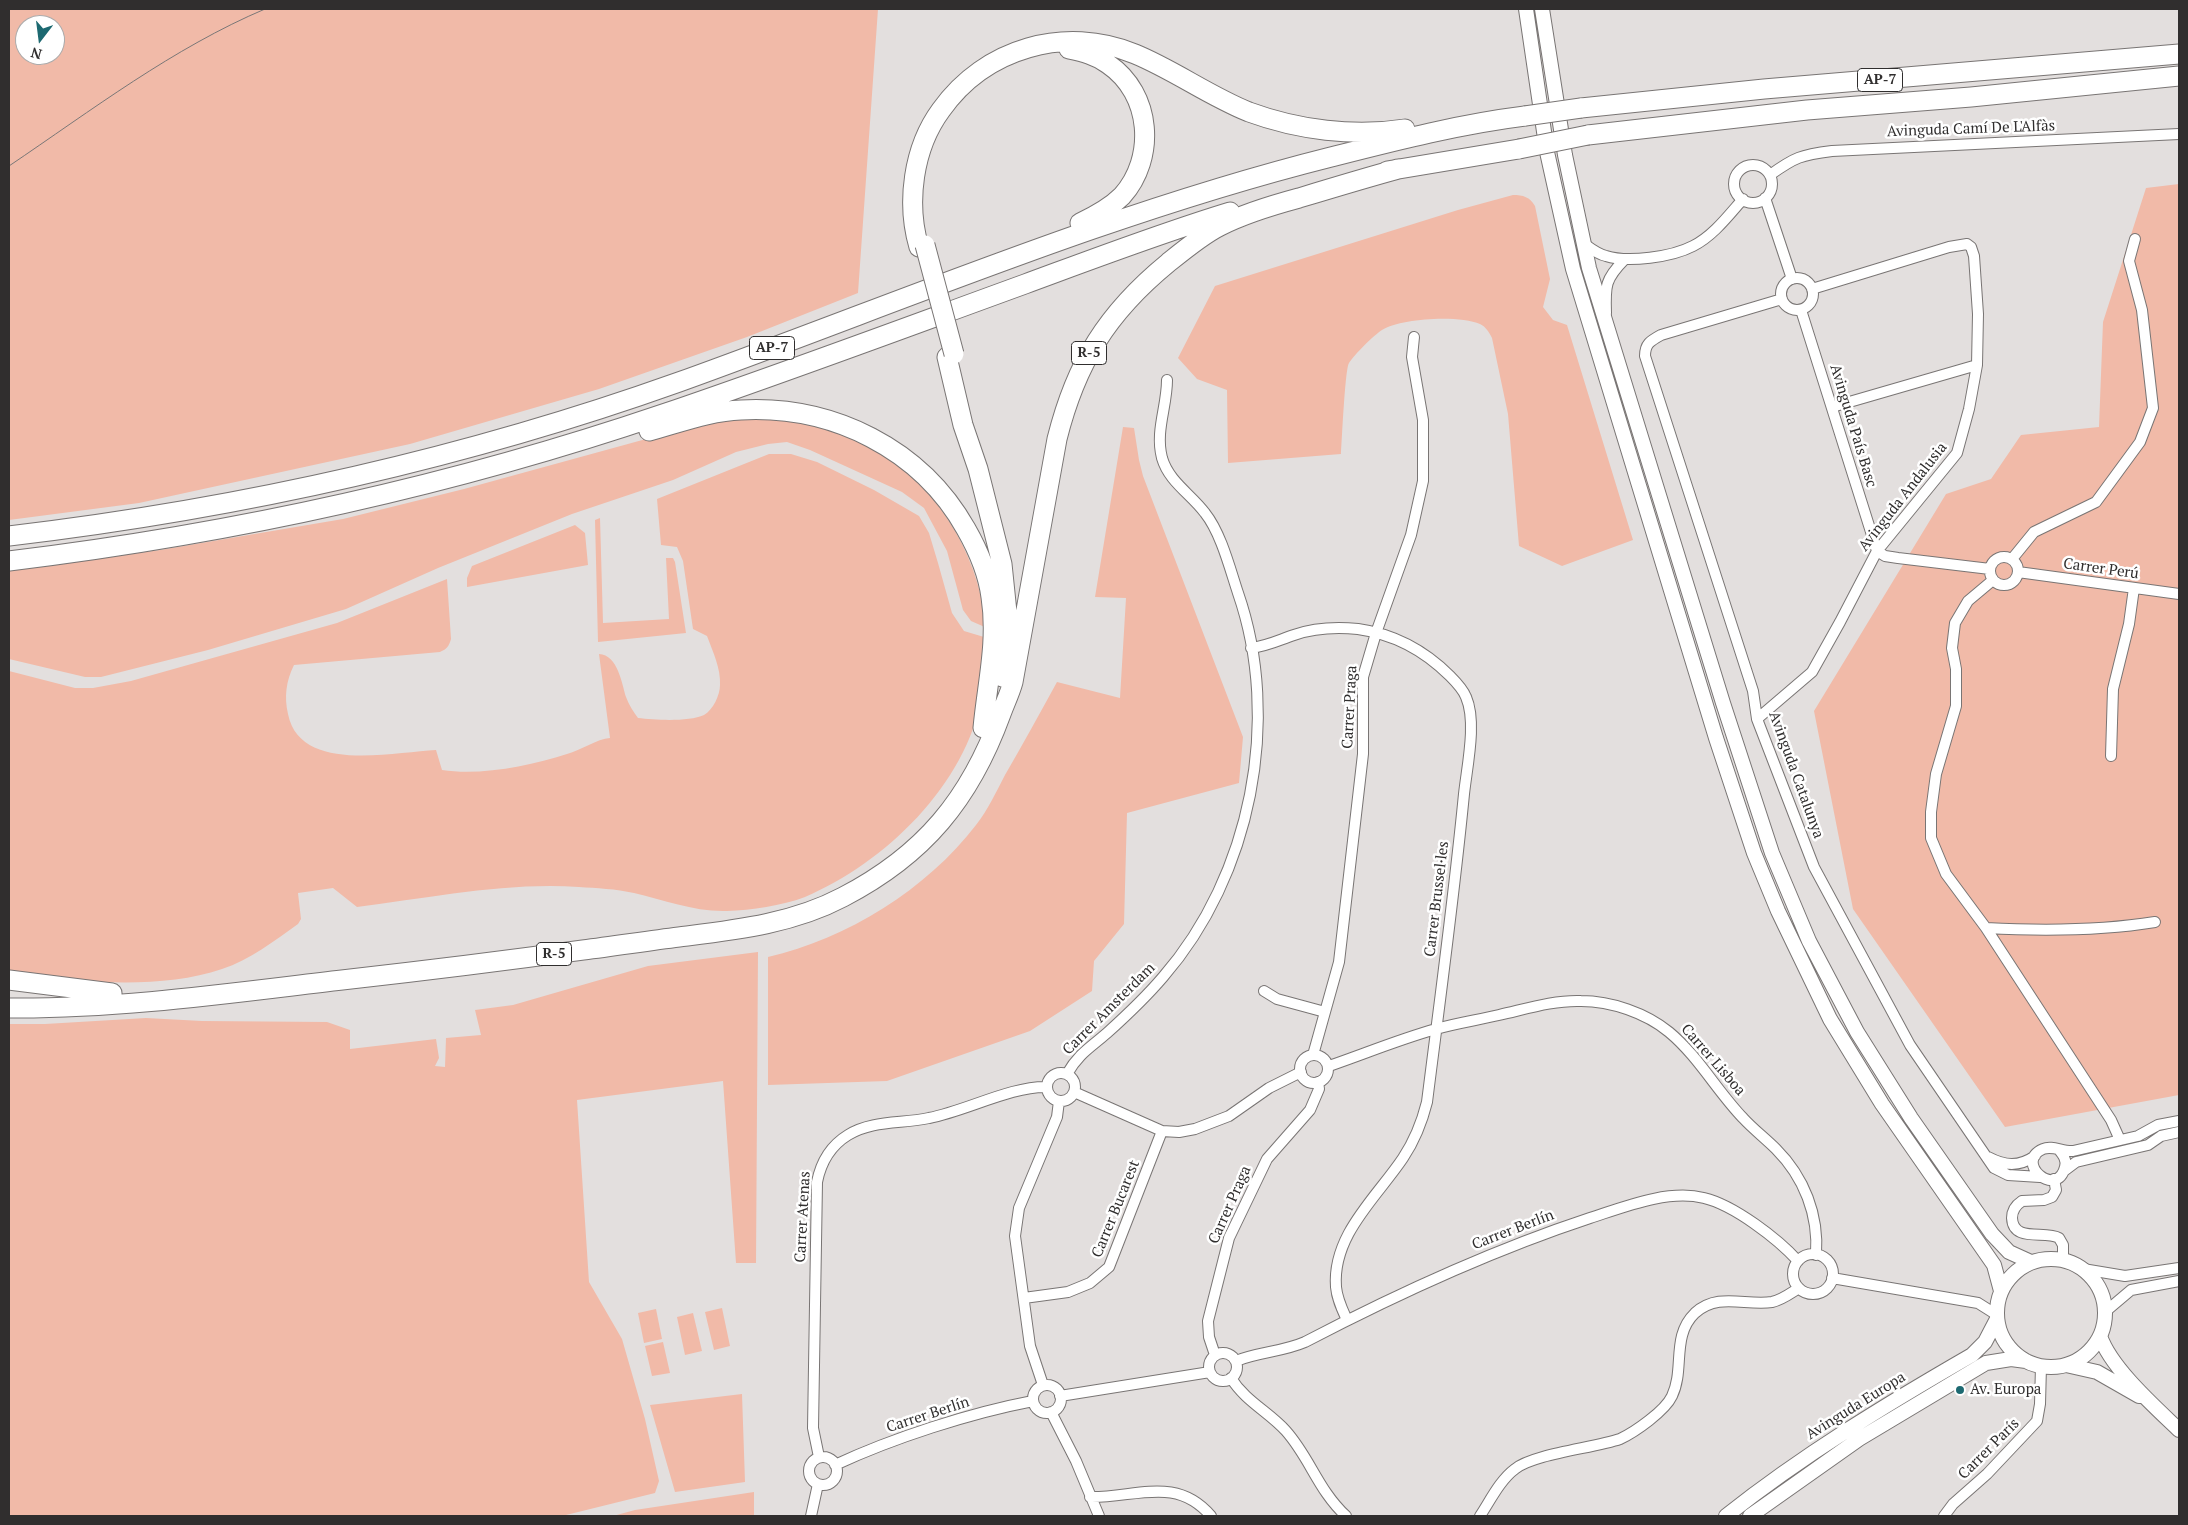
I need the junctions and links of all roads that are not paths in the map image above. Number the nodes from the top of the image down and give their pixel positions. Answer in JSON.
{"nodes":[{"id":1,"x":1526,"y":9,"type":"edge"},
{"id":2,"x":1542,"y":9,"type":"edge"},
{"id":3,"x":2179,"y":54,"type":"edge"},
{"id":4,"x":2179,"y":76,"type":"edge"},
{"id":5,"x":1497,"y":120,"type":"junction"},
{"id":6,"x":2179,"y":134,"type":"edge"},
{"id":7,"x":1398,"y":169,"type":"junction"},
{"id":8,"x":1770,"y":175,"type":"junction"},
{"id":9,"x":1765,"y":198,"type":"junction"},
{"id":10,"x":1743,"y":200,"type":"junction"},
{"id":11,"x":2135,"y":239,"type":"dead end"},
{"id":12,"x":1583,"y":242,"type":"junction"},
{"id":13,"x":922,"y":246,"type":"junction"},
{"id":14,"x":1030,"y":252,"type":"junction"},
{"id":15,"x":1625,"y":259,"type":"junction"},
{"id":16,"x":1792,"y":279,"type":"junction"},
{"id":17,"x":1812,"y":289,"type":"junction"},
{"id":18,"x":1782,"y":298,"type":"junction"},
{"id":19,"x":1801,"y":310,"type":"junction"},
{"id":20,"x":1607,"y":328,"type":"junction"},
{"id":21,"x":1414,"y":337,"type":"dead end"},
{"id":22,"x":950,"y":356,"type":"junction"},
{"id":23,"x":1977,"y":364,"type":"junction"},
{"id":24,"x":1167,"y":380,"type":"dead end"},
{"id":25,"x":1832,"y":407,"type":"junction"},
{"id":26,"x":249,"y":524,"type":"junction"},
{"id":27,"x":9,"y":536,"type":"edge"},
{"id":28,"x":1877,"y":551,"type":"junction"},
{"id":29,"x":2012,"y":559,"type":"junction"},
{"id":30,"x":9,"y":561,"type":"edge"},
{"id":31,"x":1990,"y":569,"type":"junction"},
{"id":32,"x":2018,"y":572,"type":"junction"},
{"id":33,"x":1993,"y":580,"type":"junction"},
{"id":34,"x":2134,"y":588,"type":"junction"},
{"id":35,"x":2179,"y":594,"type":"edge"},
{"id":36,"x":1376,"y":632,"type":"junction"},
{"id":37,"x":1251,"y":648,"type":"junction"},
{"id":38,"x":1002,"y":711,"type":"junction"},
{"id":39,"x":1757,"y":719,"type":"junction"},
{"id":40,"x":982,"y":728,"type":"junction"},
{"id":41,"x":2111,"y":756,"type":"dead end"},
{"id":42,"x":2155,"y":922,"type":"dead end"},
{"id":43,"x":1986,"y":928,"type":"junction"},
{"id":44,"x":9,"y":980,"type":"edge"},
{"id":45,"x":1264,"y":991,"type":"dead end"},
{"id":46,"x":112,"y":993,"type":"junction"},
{"id":47,"x":9,"y":998,"type":"edge"},
{"id":48,"x":9,"y":1008,"type":"edge"},
{"id":49,"x":1325,"y":1012,"type":"junction"},
{"id":50,"x":1436,"y":1029,"type":"junction"},
{"id":51,"x":1313,"y":1054,"type":"junction"},
{"id":52,"x":1329,"y":1066,"type":"junction"},
{"id":53,"x":1301,"y":1072,"type":"junction"},
{"id":54,"x":1067,"y":1074,"type":"junction"},
{"id":55,"x":1318,"y":1082,"type":"junction"},
{"id":56,"x":1047,"y":1087,"type":"junction"},
{"id":57,"x":1074,"y":1092,"type":"junction"},
{"id":58,"x":1059,"y":1101,"type":"junction"},
{"id":59,"x":2179,"y":1121,"type":"edge"},
{"id":60,"x":1162,"y":1131,"type":"junction"},
{"id":61,"x":2179,"y":1132,"type":"edge"},
{"id":62,"x":2120,"y":1140,"type":"junction"},
{"id":63,"x":2058,"y":1150,"type":"junction"},
{"id":64,"x":2036,"y":1156,"type":"junction"},
{"id":65,"x":1988,"y":1157,"type":"junction"},
{"id":66,"x":2064,"y":1171,"type":"junction"},
{"id":67,"x":2040,"y":1177,"type":"junction"},
{"id":68,"x":2054,"y":1179,"type":"junction"},
{"id":69,"x":1816,"y":1255,"type":"junction"},
{"id":70,"x":2063,"y":1260,"type":"junction"},
{"id":71,"x":1798,"y":1261,"type":"junction"},
{"id":72,"x":2031,"y":1262,"type":"junction"},
{"id":73,"x":2179,"y":1268,"type":"edge"},
{"id":74,"x":2083,"y":1269,"type":"junction"},
{"id":75,"x":1832,"y":1278,"type":"junction"},
{"id":76,"x":2179,"y":1282,"type":"edge"},
{"id":77,"x":1799,"y":1288,"type":"junction"},
{"id":78,"x":2001,"y":1291,"type":"junction"},
{"id":79,"x":1024,"y":1298,"type":"junction"},
{"id":80,"x":2105,"y":1312,"type":"junction"},
{"id":81,"x":1997,"y":1317,"type":"junction"},
{"id":82,"x":1347,"y":1320,"type":"junction"},
{"id":83,"x":2100,"y":1336,"type":"junction"},
{"id":84,"x":1215,"y":1355,"type":"junction"},
{"id":85,"x":1236,"y":1361,"type":"junction"},
{"id":86,"x":2027,"y":1361,"type":"junction"},
{"id":87,"x":2066,"y":1365,"type":"junction"},
{"id":88,"x":2041,"y":1366,"type":"junction"},
{"id":89,"x":1210,"y":1372,"type":"junction"},
{"id":90,"x":1231,"y":1378,"type":"junction"},
{"id":91,"x":1043,"y":1385,"type":"junction"},
{"id":92,"x":1060,"y":1396,"type":"junction"},
{"id":93,"x":1033,"y":1401,"type":"junction"},
{"id":94,"x":2149,"y":1401,"type":"junction"},
{"id":95,"x":1051,"y":1412,"type":"junction"},
{"id":96,"x":2179,"y":1430,"type":"edge"},
{"id":97,"x":819,"y":1457,"type":"junction"},
{"id":98,"x":835,"y":1465,"type":"junction"},
{"id":99,"x":818,"y":1484,"type":"junction"},
{"id":100,"x":1090,"y":1497,"type":"junction"},
{"id":101,"x":811,"y":1516,"type":"edge"},
{"id":102,"x":1099,"y":1516,"type":"edge"},
{"id":103,"x":1211,"y":1516,"type":"edge"},
{"id":104,"x":1346,"y":1516,"type":"edge"},
{"id":105,"x":1480,"y":1516,"type":"edge"},
{"id":106,"x":1726,"y":1516,"type":"edge"},
{"id":107,"x":1750,"y":1516,"type":"edge"},
{"id":108,"x":1944,"y":1516,"type":"edge"}],
"edges":[{"from":1,"to":78,"type":"main road"},
{"from":2,"to":12,"type":"main road"},
{"from":3,"to":5,"type":"highway","number":"AP-7","bridge":true},
{"from":4,"to":7,"type":"highway","number":"AP-7","bridge":true},
{"from":5,"to":13,"type":"highway"},
{"from":5,"to":14,"type":"highway","number":"AP-7"},
{"from":6,"to":8,"type":"street","name":"Avinguda Camí De L'Alfàs"},
{"from":7,"to":26,"type":"highway","number":"AP-7"},
{"from":7,"to":38,"type":"highway","number":"R-5"},
{"from":8,"to":9,"type":"street"},
{"from":8,"to":10,"type":"street"},
{"from":9,"to":10,"type":"street"},
{"from":9,"to":16,"type":"street"},
{"from":10,"to":15,"type":"street"},
{"from":11,"to":29,"type":"street"},
{"from":12,"to":15,"type":"street"},
{"from":12,"to":20,"type":"main road"},
{"from":13,"to":14,"type":"highway","number":"R-5"},
{"from":13,"to":22,"type":"highway","number":"R-5","bridge":true},
{"from":14,"to":27,"type":"highway","number":"AP-7"},
{"from":15,"to":20,"type":"street"},
{"from":16,"to":17,"type":"street"},
{"from":16,"to":18,"type":"street"},
{"from":17,"to":19,"type":"street"},
{"from":17,"to":23,"type":"street","name":"Avinguda Andalusia"},
{"from":18,"to":19,"type":"street"},
{"from":18,"to":39,"type":"street","name":"Avinguda Catalunya"},
{"from":19,"to":25,"type":"street","name":"Avinguda País Basc"},
{"from":20,"to":72,"type":"main road"},
{"from":21,"to":36,"type":"street","name":"Carrer Praga"},
{"from":22,"to":38,"type":"highway","number":"R-5"},
{"from":22,"to":40,"type":"highway"},
{"from":23,"to":25,"type":"street"},
{"from":23,"to":28,"type":"street","name":"Avinguda Andalusia"},
{"from":24,"to":37,"type":"street","name":"Carrer Amsterdam"},
{"from":25,"to":28,"type":"street","name":"Avinguda País Basc"},
{"from":26,"to":30,"type":"highway","number":"AP-7"},
{"from":26,"to":40,"type":"highway"},
{"from":28,"to":31,"type":"street"},
{"from":28,"to":39,"type":"street","name":"Avinguda Andalusia"},
{"from":29,"to":31,"type":"street"},
{"from":29,"to":32,"type":"street"},
{"from":31,"to":33,"type":"street"},
{"from":32,"to":33,"type":"street"},
{"from":32,"to":34,"type":"street","name":"Carrer Perú"},
{"from":33,"to":43,"type":"street"},
{"from":34,"to":35,"type":"street","name":"Carrer Perú"},
{"from":34,"to":41,"type":"street"},
{"from":36,"to":37,"type":"street","name":"Carrer Brussel·les"},
{"from":36,"to":49,"type":"street","name":"Carrer Praga"},
{"from":36,"to":50,"type":"street","name":"Carrer Brussel·les"},
{"from":37,"to":54,"type":"street","name":"Carrer Amsterdam"},
{"from":38,"to":48,"type":"highway","number":"R-5"},
{"from":39,"to":65,"type":"street","name":"Avinguda Catalunya"},
{"from":40,"to":46,"type":"highway"},
{"from":42,"to":43,"type":"street"},
{"from":43,"to":62,"type":"street"},
{"from":44,"to":46,"type":"highway"},
{"from":45,"to":49,"type":"street"},
{"from":46,"to":47,"type":"highway"},
{"from":49,"to":51,"type":"street","name":"Carrer Praga"},
{"from":50,"to":52,"type":"street","name":"Carrer Lisboa"},
{"from":50,"to":69,"type":"street","name":"Carrer Lisboa"},
{"from":50,"to":82,"type":"street","name":"Carrer Brussel·les"},
{"from":51,"to":52,"type":"street"},
{"from":51,"to":53,"type":"street"},
{"from":52,"to":55,"type":"street"},
{"from":53,"to":55,"type":"street"},
{"from":53,"to":60,"type":"street"},
{"from":54,"to":56,"type":"street"},
{"from":54,"to":57,"type":"street"},
{"from":55,"to":84,"type":"street","name":"Carrer Praga"},
{"from":56,"to":58,"type":"street"},
{"from":56,"to":97,"type":"street","name":"Carrer Atenas"},
{"from":57,"to":58,"type":"street"},
{"from":57,"to":60,"type":"street"},
{"from":58,"to":79,"type":"street"},
{"from":59,"to":62,"type":"street"},
{"from":60,"to":79,"type":"street","name":"Carrer Bucarest"},
{"from":61,"to":66,"type":"street"},
{"from":62,"to":63,"type":"street"},
{"from":63,"to":64,"type":"street"},
{"from":63,"to":66,"type":"street"},
{"from":64,"to":65,"type":"street"},
{"from":64,"to":67,"type":"street"},
{"from":65,"to":67,"type":"street","name":"Avinguda Catalunya"},
{"from":66,"to":68,"type":"street"},
{"from":67,"to":68,"type":"street"},
{"from":68,"to":70,"type":"street"},
{"from":69,"to":71,"type":"street"},
{"from":69,"to":75,"type":"street"},
{"from":70,"to":72,"type":"main road"},
{"from":70,"to":74,"type":"main road"},
{"from":71,"to":77,"type":"street"},
{"from":71,"to":82,"type":"street","name":"Carrer Berlín"},
{"from":72,"to":78,"type":"main road"},
{"from":73,"to":74,"type":"street"},
{"from":74,"to":80,"type":"main road"},
{"from":75,"to":77,"type":"street"},
{"from":75,"to":81,"type":"street"},
{"from":76,"to":80,"type":"street"},
{"from":77,"to":105,"type":"street"},
{"from":78,"to":81,"type":"main road"},
{"from":79,"to":91,"type":"street"},
{"from":80,"to":83,"type":"main road"},
{"from":81,"to":86,"type":"main road"},
{"from":81,"to":106,"type":"main road","name":"Avinguda Europa"},
{"from":82,"to":85,"type":"street","name":"Carrer Berlín"},
{"from":83,"to":87,"type":"main road"},
{"from":83,"to":94,"type":"main road"},
{"from":84,"to":85,"type":"street"},
{"from":84,"to":89,"type":"street"},
{"from":85,"to":90,"type":"street"},
{"from":86,"to":88,"type":"main road"},
{"from":86,"to":107,"type":"main road","name":"Avinguda Europa"},
{"from":87,"to":88,"type":"main road"},
{"from":87,"to":94,"type":"main road"},
{"from":88,"to":108,"type":"street","name":"Carrer París"},
{"from":89,"to":90,"type":"street"},
{"from":89,"to":92,"type":"street"},
{"from":90,"to":104,"type":"street"},
{"from":91,"to":92,"type":"street"},
{"from":91,"to":93,"type":"street"},
{"from":92,"to":95,"type":"street"},
{"from":93,"to":95,"type":"street"},
{"from":93,"to":98,"type":"street","name":"Carrer Berlín"},
{"from":94,"to":96,"type":"main road"},
{"from":95,"to":100,"type":"street"},
{"from":97,"to":98,"type":"street"},
{"from":97,"to":99,"type":"street"},
{"from":98,"to":99,"type":"street"},
{"from":99,"to":101,"type":"street"},
{"from":100,"to":102,"type":"street"},
{"from":100,"to":103,"type":"street"}]}
